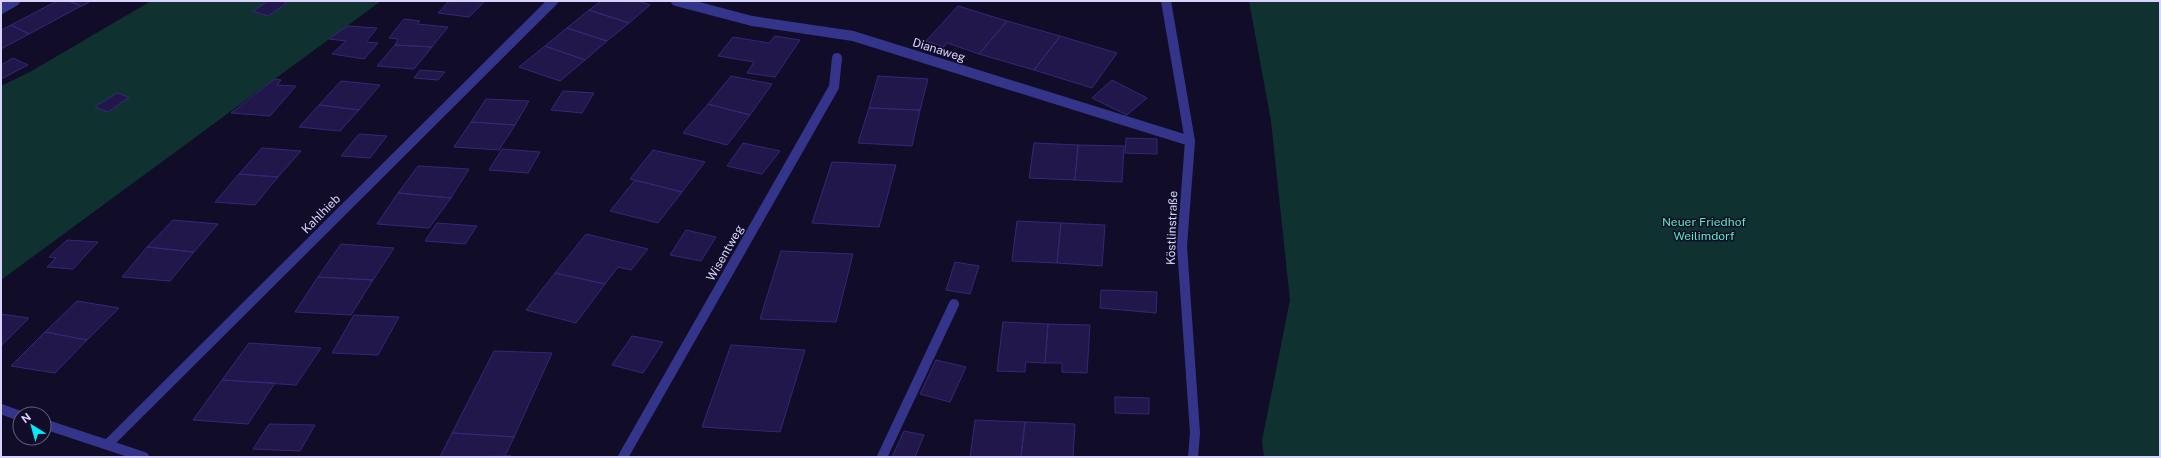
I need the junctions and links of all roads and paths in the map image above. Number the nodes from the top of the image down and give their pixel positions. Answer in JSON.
{"nodes":[{"id":1,"x":15,"y":1,"type":"edge"},
{"id":2,"x":553,"y":1,"type":"edge"},
{"id":3,"x":676,"y":1,"type":"edge"},
{"id":4,"x":1166,"y":1,"type":"edge"},
{"id":5,"x":1,"y":9,"type":"edge"},
{"id":6,"x":837,"y":58,"type":"dead end"},
{"id":7,"x":1190,"y":141,"type":"junction"},
{"id":8,"x":954,"y":304,"type":"dead end"},
{"id":9,"x":1,"y":409,"type":"edge"},
{"id":10,"x":12,"y":413,"type":"edge"},
{"id":11,"x":52,"y":427,"type":"edge"},
{"id":12,"x":107,"y":445,"type":"junction"},
{"id":13,"x":144,"y":457,"type":"edge"},
{"id":14,"x":623,"y":457,"type":"edge"},
{"id":15,"x":882,"y":457,"type":"edge"},
{"id":16,"x":1193,"y":457,"type":"edge"}],
"edges":[{"from":1,"to":5,"type":"street"},
{"from":2,"to":12,"type":"street","name":"Kahlhieb"},
{"from":3,"to":7,"type":"street","name":"Dianaweg"},
{"from":4,"to":7,"type":"street","name":"Köstlinstraße"},
{"from":6,"to":14,"type":"street","name":"Wisentweg"},
{"from":7,"to":16,"type":"street","name":"Köstlinstraße"},
{"from":8,"to":15,"type":"street"},
{"from":9,"to":10,"type":"street"},
{"from":11,"to":12,"type":"street"},
{"from":12,"to":13,"type":"street"}]}
